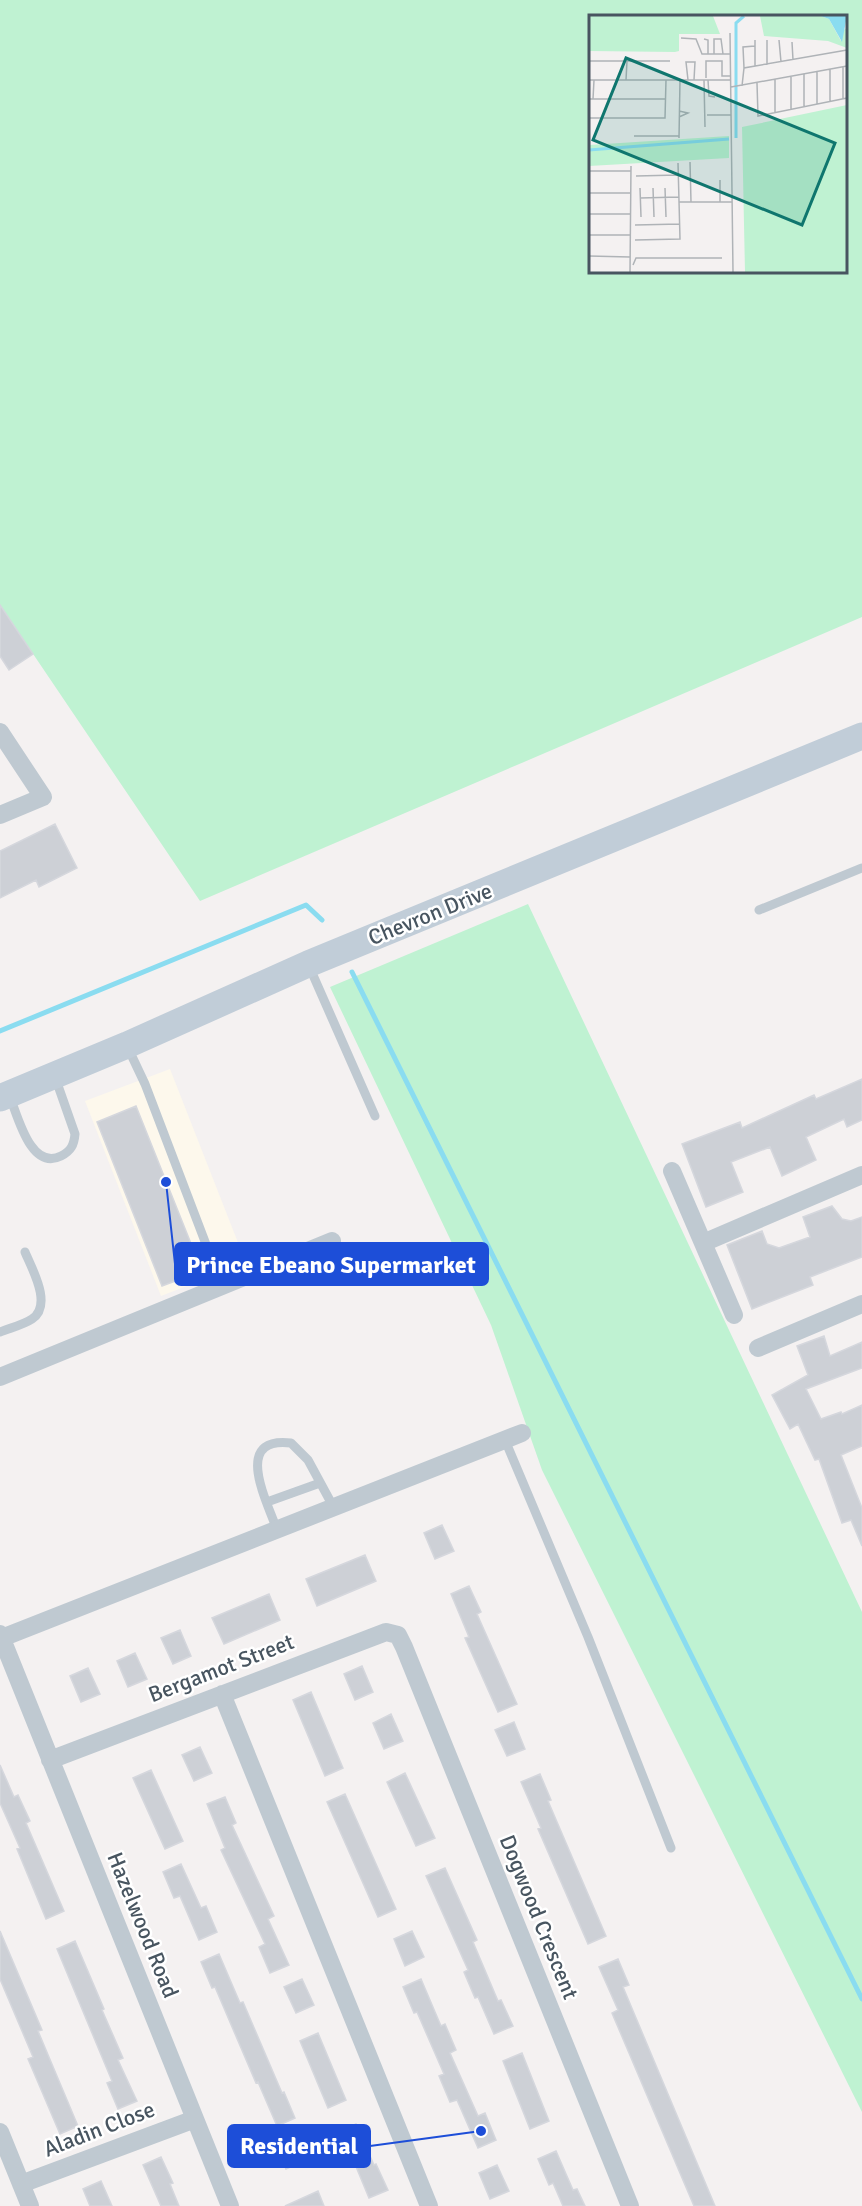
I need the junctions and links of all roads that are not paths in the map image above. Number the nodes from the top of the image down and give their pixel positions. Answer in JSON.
{"nodes":[{"id":1,"x":0,"y":732,"type":"edge"},
{"id":2,"x":862,"y":736,"type":"edge"},
{"id":3,"x":0,"y":815,"type":"edge"},
{"id":4,"x":862,"y":868,"type":"edge"},
{"id":5,"x":759,"y":910,"type":"dead end"},
{"id":6,"x":308,"y":964,"type":"junction"},
{"id":7,"x":127,"y":1045,"type":"junction"},
{"id":8,"x":54,"y":1075,"type":"junction"},
{"id":9,"x":4,"y":1096,"type":"edge"},
{"id":10,"x":375,"y":1116,"type":"dead end"},
{"id":11,"x":672,"y":1171,"type":"dead end"},
{"id":12,"x":862,"y":1175,"type":"edge"},
{"id":13,"x":332,"y":1241,"type":"dead end"},
{"id":14,"x":702,"y":1243,"type":"junction"},
{"id":15,"x":25,"y":1252,"type":"dead end"},
{"id":16,"x":212,"y":1260,"type":"dead end"},
{"id":17,"x":862,"y":1304,"type":"edge"},
{"id":18,"x":734,"y":1315,"type":"dead end"},
{"id":19,"x":0,"y":1332,"type":"edge"},
{"id":20,"x":758,"y":1348,"type":"dead end"},
{"id":21,"x":0,"y":1377,"type":"edge"},
{"id":22,"x":513,"y":1436,"type":"joint"},
{"id":23,"x":320,"y":1483,"type":"junction"},
{"id":24,"x":267,"y":1502,"type":"junction"},
{"id":25,"x":334,"y":1508,"type":"junction"},
{"id":26,"x":277,"y":1530,"type":"junction"},
{"id":27,"x":1,"y":1636,"type":"edge"},
{"id":28,"x":404,"y":1647,"type":"joint"},
{"id":29,"x":222,"y":1694,"type":"junction"},
{"id":30,"x":50,"y":1760,"type":"junction"},
{"id":31,"x":671,"y":1848,"type":"dead end"},
{"id":32,"x":195,"y":2119,"type":"junction"},
{"id":33,"x":0,"y":2132,"type":"edge"},
{"id":34,"x":21,"y":2184,"type":"junction"},
{"id":35,"x":30,"y":2206,"type":"edge"},
{"id":36,"x":230,"y":2206,"type":"edge"},
{"id":37,"x":429,"y":2206,"type":"edge"},
{"id":38,"x":630,"y":2206,"type":"edge"}],
"edges":[{"from":1,"to":3,"type":"street"},
{"from":2,"to":6,"type":"main road","name":"Chevron Drive"},
{"from":4,"to":5,"type":"lane"},
{"from":6,"to":7,"type":"main road","name":"Chevron Drive"},
{"from":6,"to":10,"type":"lane"},
{"from":7,"to":8,"type":"main road","name":"Chevron Drive"},
{"from":7,"to":16,"type":"lane"},
{"from":8,"to":9,"type":"main road","name":"Chevron Drive"},
{"from":8,"to":9,"type":"lane"},
{"from":11,"to":14,"type":"street"},
{"from":12,"to":14,"type":"street"},
{"from":13,"to":21,"type":"street"},
{"from":14,"to":18,"type":"street"},
{"from":15,"to":19,"type":"lane"},
{"from":17,"to":20,"type":"street"},
{"from":22,"to":25,"type":"street"},
{"from":22,"to":31,"type":"lane"},
{"from":23,"to":24,"type":"lane"},
{"from":23,"to":24,"type":"lane"},
{"from":23,"to":25,"type":"lane"},
{"from":24,"to":26,"type":"lane"},
{"from":25,"to":26,"type":"street"},
{"from":26,"to":27,"type":"street"},
{"from":27,"to":30,"type":"street","name":"Hazelwood Road"},
{"from":28,"to":29,"type":"street","name":"Bergamot Street"},
{"from":28,"to":38,"type":"street","name":"Dogwood Crescent"},
{"from":29,"to":30,"type":"street","name":"Bergamot Street"},
{"from":29,"to":37,"type":"street"},
{"from":30,"to":32,"type":"street","name":"Hazelwood Road"},
{"from":32,"to":34,"type":"street","name":"Aladin Close"},
{"from":32,"to":36,"type":"street","name":"Hazelwood Road"},
{"from":33,"to":34,"type":"street"},
{"from":34,"to":35,"type":"street"}]}
